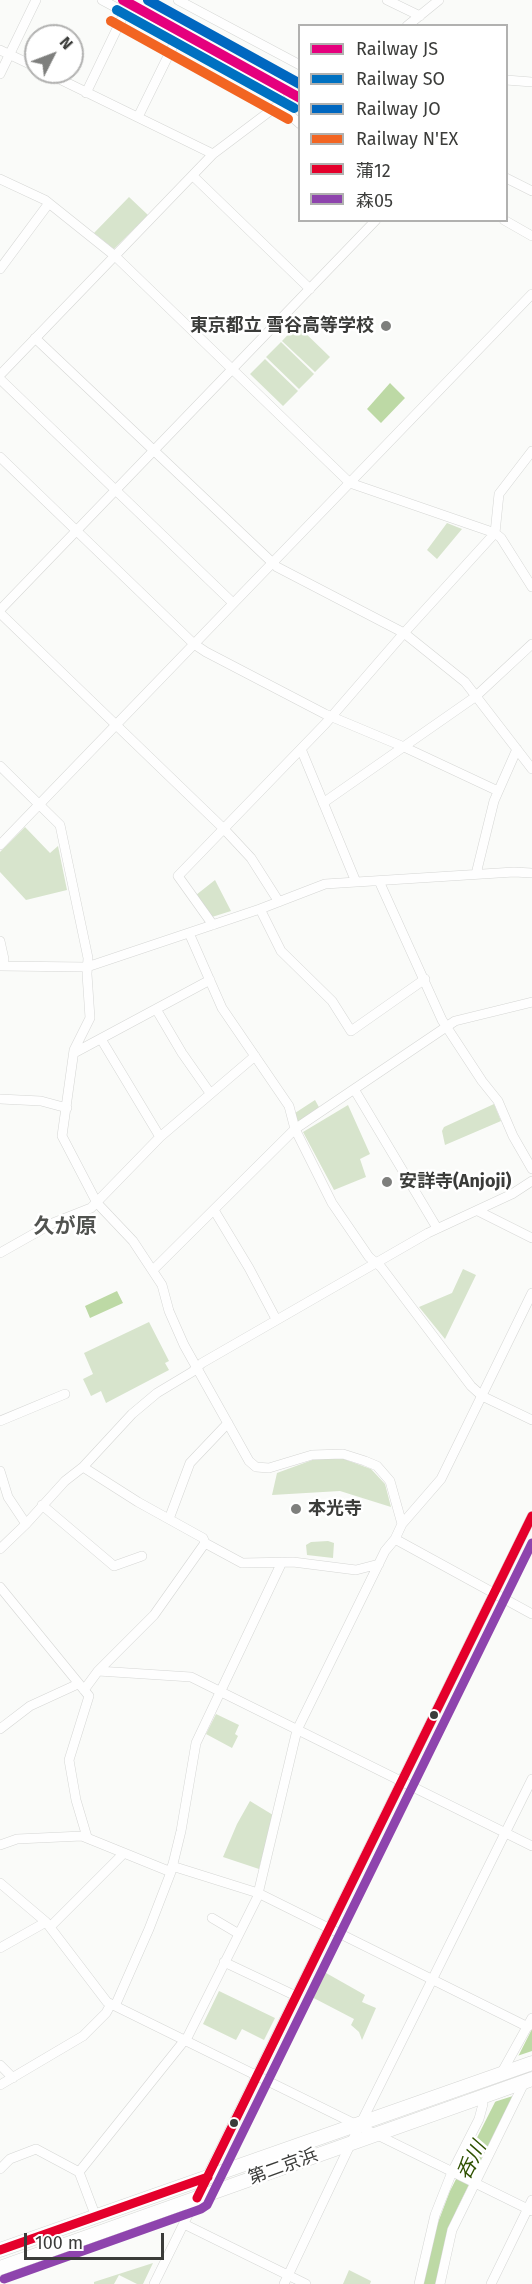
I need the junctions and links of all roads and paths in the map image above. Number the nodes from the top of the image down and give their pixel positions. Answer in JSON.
{"nodes":[{"id":1,"x":36,"y":0,"type":"edge"},
{"id":2,"x":102,"y":0,"type":"edge"},
{"id":3,"x":178,"y":0,"type":"edge"},
{"id":4,"x":387,"y":0,"type":"edge"},
{"id":5,"x":439,"y":0,"type":"edge"},
{"id":6,"x":192,"y":3,"type":"edge"},
{"id":7,"x":125,"y":12,"type":"junction"},
{"id":8,"x":420,"y":16,"type":"junction"},
{"id":9,"x":409,"y":24,"type":"edge"},
{"id":10,"x":176,"y":40,"type":"junction"},
{"id":11,"x":0,"y":50,"type":"edge"},
{"id":12,"x":10,"y":54,"type":"junction"},
{"id":13,"x":24,"y":61,"type":"edge"},
{"id":14,"x":298,"y":64,"type":"edge"},
{"id":15,"x":0,"y":74,"type":"edge"},
{"id":16,"x":508,"y":80,"type":"edge"},
{"id":17,"x":532,"y":82,"type":"edge"},
{"id":18,"x":68,"y":84,"type":"edge"},
{"id":19,"x":86,"y":93,"type":"junction"},
{"id":20,"x":279,"y":105,"type":"junction"},
{"id":21,"x":138,"y":117,"type":"junction"},
{"id":22,"x":298,"y":122,"type":"edge"},
{"id":23,"x":213,"y":154,"type":"junction"},
{"id":24,"x":193,"y":176,"type":"junction"},
{"id":25,"x":0,"y":179,"type":"edge"},
{"id":26,"x":508,"y":179,"type":"edge"},
{"id":27,"x":532,"y":191,"type":"edge"},
{"id":28,"x":49,"y":204,"type":"junction"},
{"id":29,"x":374,"y":222,"type":"edge"},
{"id":30,"x":508,"y":222,"type":"edge"},
{"id":31,"x":532,"y":236,"type":"edge"},
{"id":32,"x":116,"y":256,"type":"junction"},
{"id":33,"x":0,"y":269,"type":"edge"},
{"id":34,"x":310,"y":289,"type":"junction"},
{"id":35,"x":532,"y":294,"type":"edge"},
{"id":36,"x":35,"y":338,"type":"junction"},
{"id":37,"x":232,"y":370,"type":"junction"},
{"id":38,"x":0,"y":377,"type":"edge"},
{"id":39,"x":154,"y":451,"type":"junction"},
{"id":40,"x":532,"y":451,"type":"edge"},
{"id":41,"x":0,"y":457,"type":"edge"},
{"id":42,"x":350,"y":483,"type":"junction"},
{"id":43,"x":116,"y":490,"type":"junction"},
{"id":44,"x":76,"y":531,"type":"junction"},
{"id":45,"x":495,"y":533,"type":"junction"},
{"id":46,"x":272,"y":563,"type":"junction"},
{"id":47,"x":532,"y":587,"type":"edge"},
{"id":48,"x":233,"y":603,"type":"junction"},
{"id":49,"x":0,"y":612,"type":"edge"},
{"id":50,"x":405,"y":633,"type":"junction"},
{"id":51,"x":194,"y":644,"type":"junction"},
{"id":52,"x":532,"y":644,"type":"edge"},
{"id":53,"x":475,"y":697,"type":"junction"},
{"id":54,"x":330,"y":717,"type":"junction"},
{"id":55,"x":116,"y":723,"type":"junction"},
{"id":56,"x":404,"y":747,"type":"junction"},
{"id":57,"x":301,"y":749,"type":"junction"},
{"id":58,"x":517,"y":749,"type":"junction"},
{"id":59,"x":0,"y":766,"type":"edge"},
{"id":60,"x":532,"y":769,"type":"edge"},
{"id":61,"x":498,"y":791,"type":"junction"},
{"id":62,"x":323,"y":803,"type":"junction"},
{"id":63,"x":40,"y":804,"type":"junction"},
{"id":64,"x":224,"y":829,"type":"junction"},
{"id":65,"x":0,"y":845,"type":"edge"},
{"id":66,"x":532,"y":873,"type":"edge"},
{"id":67,"x":476,"y":874,"type":"junction"},
{"id":68,"x":379,"y":881,"type":"junction"},
{"id":69,"x":356,"y":882,"type":"junction"},
{"id":70,"x":279,"y":902,"type":"junction"},
{"id":71,"x":260,"y":909,"type":"junction"},
{"id":72,"x":213,"y":925,"type":"junction"},
{"id":73,"x":189,"y":933,"type":"junction"},
{"id":74,"x":0,"y":941,"type":"edge"},
{"id":75,"x":2,"y":966,"type":"edge"},
{"id":76,"x":87,"y":967,"type":"junction"},
{"id":77,"x":425,"y":979,"type":"junction"},
{"id":78,"x":210,"y":980,"type":"junction"},
{"id":79,"x":532,"y":1002,"type":"edge"},
{"id":80,"x":156,"y":1009,"type":"junction"},
{"id":81,"x":446,"y":1026,"type":"junction"},
{"id":82,"x":101,"y":1039,"type":"junction"},
{"id":83,"x":74,"y":1053,"type":"junction"},
{"id":84,"x":255,"y":1056,"type":"junction"},
{"id":85,"x":354,"y":1089,"type":"junction"},
{"id":86,"x":210,"y":1093,"type":"junction"},
{"id":87,"x":0,"y":1099,"type":"edge"},
{"id":88,"x":67,"y":1108,"type":"junction"},
{"id":89,"x":295,"y":1129,"type":"junction"},
{"id":90,"x":160,"y":1137,"type":"junction"},
{"id":91,"x":532,"y":1169,"type":"edge"},
{"id":92,"x":532,"y":1181,"type":"edge"},
{"id":93,"x":97,"y":1203,"type":"junction"},
{"id":94,"x":214,"y":1210,"type":"junction"},
{"id":95,"x":478,"y":1210,"type":"junction"},
{"id":96,"x":437,"y":1228,"type":"junction"},
{"id":97,"x":532,"y":1238,"type":"edge"},
{"id":98,"x":0,"y":1253,"type":"edge"},
{"id":99,"x":374,"y":1263,"type":"junction"},
{"id":100,"x":153,"y":1270,"type":"junction"},
{"id":101,"x":532,"y":1293,"type":"edge"},
{"id":102,"x":276,"y":1319,"type":"junction"},
{"id":103,"x":197,"y":1367,"type":"junction"},
{"id":104,"x":65,"y":1394,"type":"dead end"},
{"id":105,"x":482,"y":1396,"type":"junction"},
{"id":106,"x":532,"y":1420,"type":"edge"},
{"id":107,"x":0,"y":1421,"type":"edge"},
{"id":108,"x":228,"y":1423,"type":"junction"},
{"id":109,"x":83,"y":1467,"type":"junction"},
{"id":110,"x":0,"y":1471,"type":"edge"},
{"id":111,"x":42,"y":1505,"type":"junction"},
{"id":112,"x":532,"y":1516,"type":"edge"},
{"id":113,"x":169,"y":1519,"type":"junction"},
{"id":114,"x":26,"y":1524,"type":"junction"},
{"id":115,"x":402,"y":1524,"type":"junction"},
{"id":116,"x":395,"y":1539,"type":"junction"},
{"id":117,"x":206,"y":1543,"type":"junction"},
{"id":118,"x":0,"y":1549,"type":"edge"},
{"id":119,"x":142,"y":1556,"type":"dead end"},
{"id":120,"x":282,"y":1562,"type":"junction"},
{"id":121,"x":379,"y":1564,"type":"junction"},
{"id":122,"x":0,"y":1587,"type":"edge"},
{"id":123,"x":494,"y":1593,"type":"junction"},
{"id":124,"x":532,"y":1614,"type":"edge"},
{"id":125,"x":98,"y":1671,"type":"junction"},
{"id":126,"x":81,"y":1687,"type":"junction"},
{"id":127,"x":221,"y":1693,"type":"junction"},
{"id":128,"x":2,"y":1722,"type":"edge"},
{"id":129,"x":297,"y":1730,"type":"junction"},
{"id":130,"x":532,"y":1779,"type":"edge"},
{"id":131,"x":401,"y":1782,"type":"junction"},
{"id":132,"x":506,"y":1833,"type":"junction"},
{"id":133,"x":87,"y":1837,"type":"junction"},
{"id":134,"x":0,"y":1845,"type":"edge"},
{"id":135,"x":532,"y":1846,"type":"edge"},
{"id":136,"x":124,"y":1853,"type":"junction"},
{"id":137,"x":172,"y":1869,"type":"junction"},
{"id":138,"x":0,"y":1883,"type":"edge"},
{"id":139,"x":258,"y":1893,"type":"junction"},
{"id":140,"x":213,"y":1918,"type":"dead end"},
{"id":141,"x":48,"y":1925,"type":"junction"},
{"id":142,"x":329,"y":1928,"type":"junction"},
{"id":143,"x":239,"y":1934,"type":"junction"},
{"id":144,"x":0,"y":1948,"type":"edge"},
{"id":145,"x":224,"y":1962,"type":"junction"},
{"id":146,"x":433,"y":1980,"type":"junction"},
{"id":147,"x":296,"y":1996,"type":"junction"},
{"id":148,"x":113,"y":2005,"type":"junction"},
{"id":149,"x":530,"y":2022,"type":"edge"},
{"id":150,"x":184,"y":2040,"type":"junction"},
{"id":151,"x":532,"y":2063,"type":"edge"},
{"id":152,"x":0,"y":2065,"type":"edge"},
{"id":153,"x":505,"y":2071,"type":"junction"},
{"id":154,"x":257,"y":2076,"type":"junction"},
{"id":155,"x":13,"y":2078,"type":"junction"},
{"id":156,"x":526,"y":2081,"type":"edge"},
{"id":157,"x":0,"y":2085,"type":"edge"},
{"id":158,"x":481,"y":2097,"type":"junction"},
{"id":159,"x":359,"y":2124,"type":"junction"},
{"id":160,"x":376,"y":2134,"type":"junction"},
{"id":161,"x":351,"y":2143,"type":"junction"},
{"id":162,"x":1,"y":2166,"type":"edge"},
{"id":163,"x":79,"y":2172,"type":"junction"},
{"id":164,"x":454,"y":2173,"type":"junction"},
{"id":165,"x":208,"y":2177,"type":"junction"},
{"id":166,"x":474,"y":2182,"type":"junction"},
{"id":167,"x":197,"y":2198,"type":"junction"},
{"id":168,"x":530,"y":2207,"type":"edge"},
{"id":169,"x":96,"y":2217,"type":"junction"},
{"id":170,"x":184,"y":2224,"type":"junction"},
{"id":171,"x":0,"y":2250,"type":"edge"},
{"id":172,"x":0,"y":2268,"type":"edge"},
{"id":173,"x":286,"y":2279,"type":"edge"},
{"id":174,"x":154,"y":2284,"type":"edge"},
{"id":175,"x":306,"y":2284,"type":"edge"},
{"id":176,"x":419,"y":2284,"type":"edge"},
{"id":177,"x":440,"y":2284,"type":"edge"},
{"id":178,"x":491,"y":2284,"type":"edge"}],
"edges":[{"from":1,"to":12,"type":"street"},
{"from":2,"to":7,"type":"street"},
{"from":3,"to":6,"type":"street"},
{"from":4,"to":8,"type":"street"},
{"from":5,"to":8,"type":"street"},
{"from":6,"to":14,"type":"street"},
{"from":7,"to":10,"type":"street"},
{"from":7,"to":19,"type":"street"},
{"from":8,"to":9,"type":"street"},
{"from":10,"to":20,"type":"street"},
{"from":10,"to":21,"type":"street"},
{"from":11,"to":12,"type":"street"},
{"from":12,"to":13,"type":"street"},
{"from":12,"to":15,"type":"street"},
{"from":16,"to":17,"type":"street"},
{"from":18,"to":19,"type":"street"},
{"from":19,"to":21,"type":"street"},
{"from":20,"to":22,"type":"street"},
{"from":20,"to":23,"type":"street"},
{"from":21,"to":23,"type":"street"},
{"from":23,"to":24,"type":"street"},
{"from":24,"to":32,"type":"street"},
{"from":24,"to":34,"type":"street"},
{"from":25,"to":28,"type":"street"},
{"from":26,"to":27,"type":"street"},
{"from":28,"to":32,"type":"street"},
{"from":28,"to":33,"type":"street"},
{"from":29,"to":34,"type":"street"},
{"from":30,"to":31,"type":"street"},
{"from":32,"to":36,"type":"street"},
{"from":32,"to":37,"type":"street"},
{"from":34,"to":37,"type":"street"},
{"from":35,"to":42,"type":"street"},
{"from":36,"to":38,"type":"street"},
{"from":36,"to":39,"type":"street"},
{"from":37,"to":39,"type":"street"},
{"from":37,"to":42,"type":"street"},
{"from":38,"to":43,"type":"street"},
{"from":39,"to":43,"type":"street"},
{"from":39,"to":46,"type":"street"},
{"from":40,"to":45,"type":"street"},
{"from":41,"to":44,"type":"street"},
{"from":42,"to":45,"type":"street"},
{"from":42,"to":46,"type":"street"},
{"from":43,"to":44,"type":"street"},
{"from":43,"to":48,"type":"street"},
{"from":44,"to":49,"type":"street"},
{"from":44,"to":51,"type":"street"},
{"from":45,"to":47,"type":"street"},
{"from":45,"to":50,"type":"street"},
{"from":46,"to":48,"type":"street"},
{"from":46,"to":50,"type":"street"},
{"from":48,"to":51,"type":"street"},
{"from":49,"to":55,"type":"street"},
{"from":50,"to":53,"type":"street"},
{"from":50,"to":54,"type":"street"},
{"from":51,"to":54,"type":"street"},
{"from":51,"to":55,"type":"street"},
{"from":52,"to":53,"type":"street"},
{"from":53,"to":56,"type":"street"},
{"from":53,"to":58,"type":"street"},
{"from":54,"to":56,"type":"street"},
{"from":54,"to":57,"type":"street"},
{"from":55,"to":63,"type":"street"},
{"from":55,"to":64,"type":"street"},
{"from":56,"to":61,"type":"street"},
{"from":56,"to":62,"type":"street"},
{"from":57,"to":62,"type":"street"},
{"from":57,"to":64,"type":"street"},
{"from":58,"to":60,"type":"street"},
{"from":58,"to":61,"type":"street"},
{"from":59,"to":63,"type":"street"},
{"from":61,"to":67,"type":"street"},
{"from":62,"to":69,"type":"street"},
{"from":63,"to":65,"type":"street"},
{"from":63,"to":76,"type":"street"},
{"from":64,"to":70,"type":"street"},
{"from":64,"to":72,"type":"street"},
{"from":66,"to":67,"type":"street"},
{"from":67,"to":68,"type":"street"},
{"from":68,"to":69,"type":"street"},
{"from":68,"to":77,"type":"street"},
{"from":69,"to":70,"type":"street"},
{"from":70,"to":71,"type":"street"},
{"from":71,"to":72,"type":"street"},
{"from":71,"to":77,"type":"street"},
{"from":72,"to":73,"type":"street"},
{"from":73,"to":76,"type":"street"},
{"from":73,"to":78,"type":"street"},
{"from":74,"to":75,"type":"street"},
{"from":75,"to":76,"type":"street"},
{"from":76,"to":83,"type":"street"},
{"from":77,"to":81,"type":"street"},
{"from":78,"to":80,"type":"street"},
{"from":78,"to":84,"type":"street"},
{"from":79,"to":81,"type":"street"},
{"from":80,"to":82,"type":"street"},
{"from":80,"to":86,"type":"street"},
{"from":81,"to":85,"type":"street"},
{"from":81,"to":91,"type":"street"},
{"from":82,"to":83,"type":"street"},
{"from":82,"to":90,"type":"street"},
{"from":83,"to":88,"type":"street"},
{"from":84,"to":86,"type":"street"},
{"from":84,"to":89,"type":"street"},
{"from":85,"to":89,"type":"street"},
{"from":85,"to":96,"type":"street"},
{"from":86,"to":90,"type":"street"},
{"from":87,"to":88,"type":"street"},
{"from":88,"to":93,"type":"street"},
{"from":89,"to":94,"type":"street"},
{"from":89,"to":99,"type":"street"},
{"from":90,"to":93,"type":"street"},
{"from":92,"to":95,"type":"street"},
{"from":93,"to":98,"type":"street"},
{"from":93,"to":100,"type":"street"},
{"from":94,"to":100,"type":"street"},
{"from":94,"to":102,"type":"street"},
{"from":95,"to":96,"type":"street"},
{"from":95,"to":97,"type":"street"},
{"from":96,"to":99,"type":"street"},
{"from":99,"to":102,"type":"street"},
{"from":99,"to":105,"type":"street"},
{"from":100,"to":103,"type":"street"},
{"from":101,"to":105,"type":"street"},
{"from":102,"to":103,"type":"street"},
{"from":103,"to":108,"type":"street"},
{"from":103,"to":109,"type":"street"},
{"from":104,"to":107,"type":"street"},
{"from":105,"to":106,"type":"street"},
{"from":105,"to":115,"type":"street"},
{"from":108,"to":113,"type":"street"},
{"from":108,"to":115,"type":"street"},
{"from":109,"to":111,"type":"street"},
{"from":109,"to":113,"type":"street"},
{"from":110,"to":114,"type":"street"},
{"from":111,"to":114,"type":"street"},
{"from":111,"to":119,"type":"street"},
{"from":112,"to":123,"type":"street"},
{"from":113,"to":117,"type":"street"},
{"from":114,"to":118,"type":"street"},
{"from":115,"to":116,"type":"street"},
{"from":116,"to":121,"type":"street"},
{"from":116,"to":123,"type":"street"},
{"from":117,"to":120,"type":"street"},
{"from":117,"to":125,"type":"street"},
{"from":120,"to":121,"type":"street"},
{"from":120,"to":127,"type":"street"},
{"from":121,"to":129,"type":"street"},
{"from":122,"to":126,"type":"street"},
{"from":123,"to":124,"type":"street"},
{"from":123,"to":131,"type":"street"},
{"from":125,"to":126,"type":"street"},
{"from":125,"to":127,"type":"street"},
{"from":126,"to":128,"type":"street"},
{"from":126,"to":133,"type":"street"},
{"from":127,"to":129,"type":"street"},
{"from":127,"to":137,"type":"street"},
{"from":129,"to":131,"type":"street"},
{"from":129,"to":139,"type":"street"},
{"from":130,"to":132,"type":"street"},
{"from":131,"to":132,"type":"street"},
{"from":131,"to":142,"type":"street"},
{"from":132,"to":135,"type":"street"},
{"from":132,"to":146,"type":"street"},
{"from":133,"to":134,"type":"street"},
{"from":133,"to":136,"type":"street"},
{"from":136,"to":137,"type":"street"},
{"from":136,"to":141,"type":"street"},
{"from":137,"to":139,"type":"street"},
{"from":137,"to":148,"type":"street"},
{"from":138,"to":141,"type":"street"},
{"from":139,"to":142,"type":"street"},
{"from":139,"to":143,"type":"street"},
{"from":140,"to":143,"type":"street"},
{"from":141,"to":144,"type":"street"},
{"from":141,"to":148,"type":"street"},
{"from":142,"to":146,"type":"street"},
{"from":142,"to":147,"type":"street"},
{"from":143,"to":145,"type":"street"},
{"from":145,"to":147,"type":"street"},
{"from":145,"to":150,"type":"street"},
{"from":146,"to":149,"type":"street"},
{"from":146,"to":159,"type":"street"},
{"from":147,"to":154,"type":"street"},
{"from":148,"to":150,"type":"street"},
{"from":148,"to":155,"type":"street"},
{"from":149,"to":153,"type":"street"},
{"from":150,"to":154,"type":"street"},
{"from":150,"to":163,"type":"street"},
{"from":151,"to":153,"type":"highway","name":"第二京浜"},
{"from":152,"to":155,"type":"street"},
{"from":153,"to":159,"type":"highway","name":"第二京浜"},
{"from":154,"to":159,"type":"street"},
{"from":154,"to":165,"type":"street"},
{"from":155,"to":157,"type":"street"},
{"from":156,"to":158,"type":"highway","name":"第二京浜"},
{"from":156,"to":166,"type":"street"},
{"from":158,"to":160,"type":"highway","name":"第二京浜"},
{"from":158,"to":164,"type":"street"},
{"from":159,"to":160,"type":"street"},
{"from":159,"to":161,"type":"street"},
{"from":159,"to":165,"type":"highway","name":"第二京浜"},
{"from":160,"to":161,"type":"highway","name":"第二京浜"},
{"from":160,"to":164,"type":"street"},
{"from":161,"to":167,"type":"highway","name":"第二京浜"},
{"from":161,"to":173,"type":"street"},
{"from":162,"to":163,"type":"street"},
{"from":163,"to":169,"type":"street"},
{"from":164,"to":166,"type":"street"},
{"from":164,"to":176,"type":"street"},
{"from":165,"to":167,"type":"street"},
{"from":165,"to":169,"type":"highway","name":"第二京浜"},
{"from":166,"to":168,"type":"street"},
{"from":166,"to":177,"type":"street"},
{"from":167,"to":170,"type":"street"},
{"from":167,"to":172,"type":"highway","name":"第二京浜"},
{"from":168,"to":178,"type":"street"},
{"from":169,"to":171,"type":"highway","name":"第二京浜"},
{"from":170,"to":173,"type":"street"},
{"from":170,"to":174,"type":"street"},
{"from":173,"to":175,"type":"street"}]}
